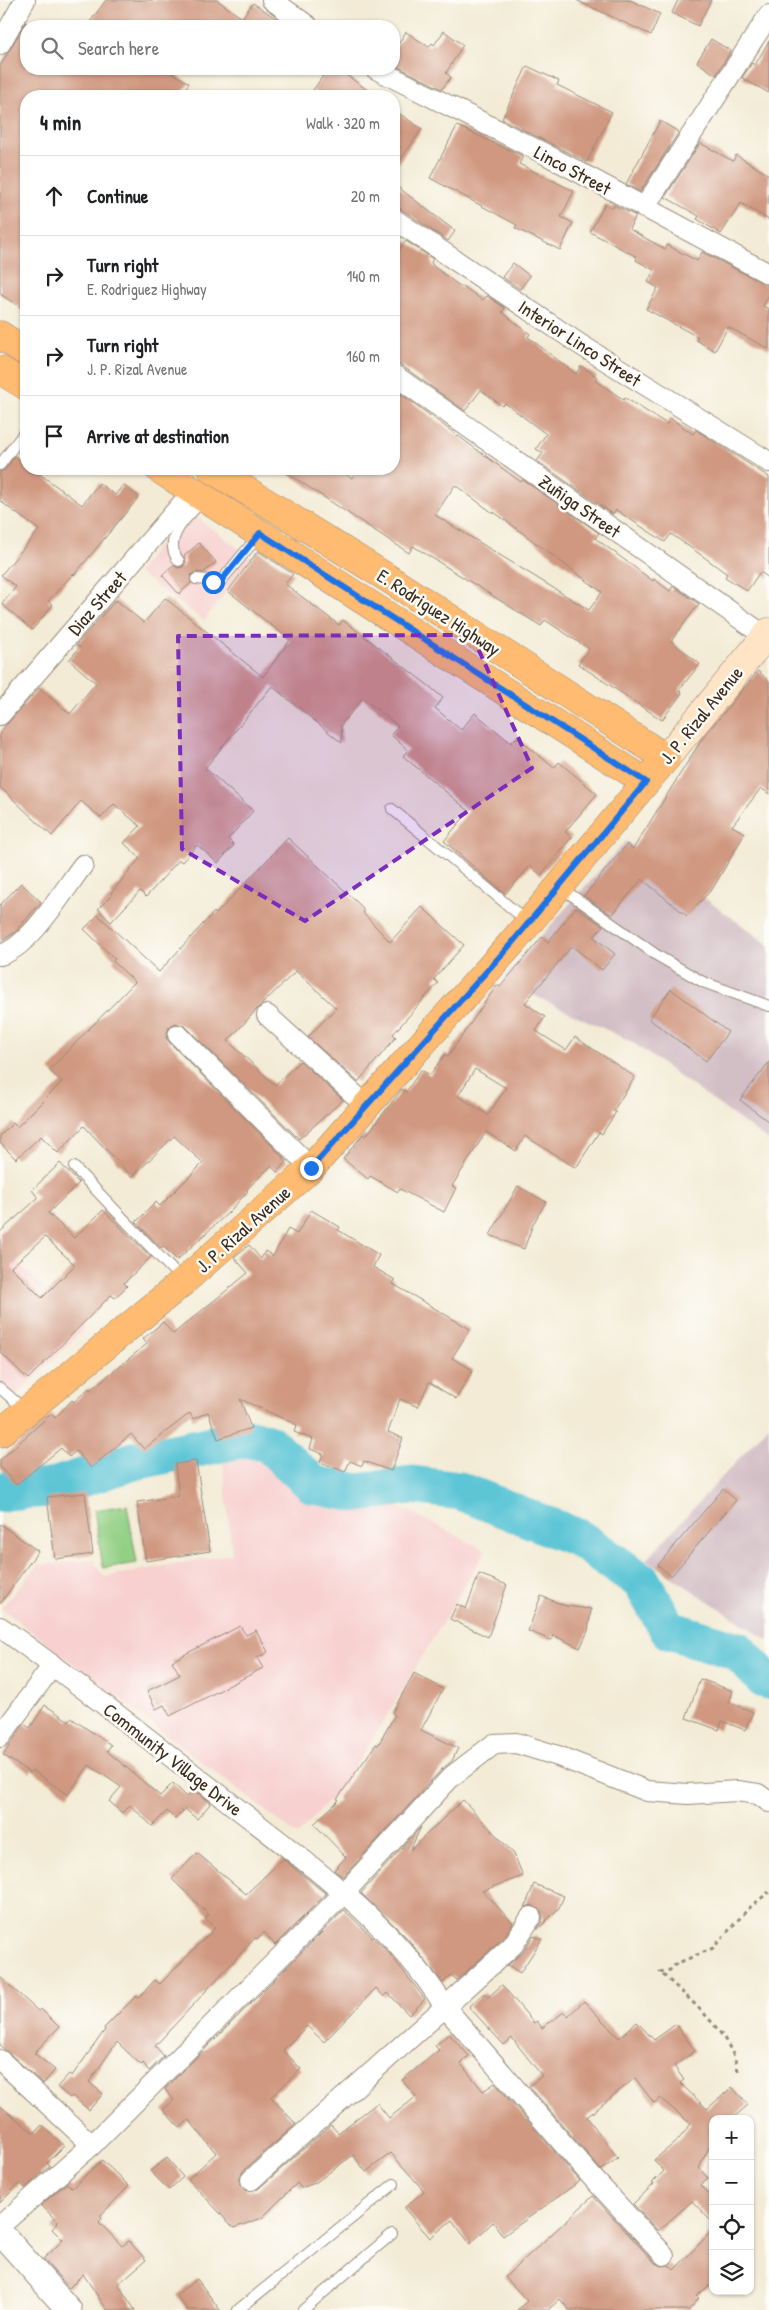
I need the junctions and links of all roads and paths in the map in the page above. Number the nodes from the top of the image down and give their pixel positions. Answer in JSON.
{"nodes":[{"id":1,"x":25,"y":0,"type":"edge"},
{"id":2,"x":272,"y":0,"type":"edge"},
{"id":3,"x":769,"y":15,"type":"edge"},
{"id":4,"x":300,"y":20,"type":"edge"},
{"id":5,"x":0,"y":44,"type":"edge"},
{"id":6,"x":388,"y":75,"type":"edge"},
{"id":7,"x":644,"y":208,"type":"junction"},
{"id":8,"x":400,"y":223,"type":"edge"},
{"id":9,"x":769,"y":274,"type":"edge"},
{"id":10,"x":0,"y":335,"type":"edge"},
{"id":11,"x":20,"y":348,"type":"edge"},
{"id":12,"x":0,"y":370,"type":"edge"},
{"id":13,"x":400,"y":379,"type":"edge"},
{"id":14,"x":20,"y":382,"type":"edge"},
{"id":15,"x":20,"y":438,"type":"edge"},
{"id":16,"x":769,"y":462,"type":"edge"},
{"id":17,"x":0,"y":465,"type":"edge"},
{"id":18,"x":169,"y":475,"type":"edge"},
{"id":19,"x":222,"y":475,"type":"edge"},
{"id":20,"x":199,"y":494,"type":"junction"},
{"id":21,"x":260,"y":533,"type":"junction"},
{"id":22,"x":178,"y":561,"type":"dead end"},
{"id":23,"x":196,"y":579,"type":"dead end"},
{"id":24,"x":768,"y":636,"type":"edge"},
{"id":25,"x":0,"y":715,"type":"edge"},
{"id":26,"x":666,"y":758,"type":"junction"},
{"id":27,"x":646,"y":782,"type":"junction"},
{"id":28,"x":392,"y":809,"type":"dead end"},
{"id":29,"x":83,"y":865,"type":"dead end"},
{"id":30,"x":559,"y":887,"type":"junction"},
{"id":31,"x":529,"y":923,"type":"junction"},
{"id":32,"x":0,"y":955,"type":"edge"},
{"id":33,"x":769,"y":1006,"type":"edge"},
{"id":34,"x":267,"y":1015,"type":"dead end"},
{"id":35,"x":178,"y":1035,"type":"dead end"},
{"id":36,"x":368,"y":1107,"type":"junction"},
{"id":37,"x":74,"y":1167,"type":"dead end"},
{"id":38,"x":311,"y":1168,"type":"junction"},
{"id":39,"x":183,"y":1282,"type":"junction"},
{"id":40,"x":0,"y":1388,"type":"edge"},
{"id":41,"x":26,"y":1411,"type":"junction"},
{"id":42,"x":0,"y":1433,"type":"edge"},
{"id":43,"x":0,"y":1627,"type":"edge"},
{"id":44,"x":53,"y":1665,"type":"junction"},
{"id":45,"x":0,"y":1737,"type":"edge"},
{"id":46,"x":769,"y":1802,"type":"edge"},
{"id":47,"x":345,"y":1892,"type":"junction"},
{"id":48,"x":769,"y":1892,"type":"edge"},
{"id":49,"x":531,"y":1917,"type":"dead end"},
{"id":50,"x":446,"y":2007,"type":"junction"},
{"id":51,"x":0,"y":2060,"type":"edge"},
{"id":52,"x":738,"y":2070,"type":"dead end"},
{"id":53,"x":92,"y":2145,"type":"junction"},
{"id":54,"x":251,"y":2180,"type":"dead end"},
{"id":55,"x":394,"y":2184,"type":"dead end"},
{"id":56,"x":0,"y":2226,"type":"edge"},
{"id":57,"x":0,"y":2232,"type":"edge"},
{"id":58,"x":392,"y":2234,"type":"dead end"},
{"id":59,"x":664,"y":2255,"type":"dead end"},
{"id":60,"x":69,"y":2310,"type":"edge"},
{"id":61,"x":238,"y":2310,"type":"edge"},
{"id":62,"x":303,"y":2310,"type":"edge"}],
"edges":[{"from":1,"to":5,"type":"street"},
{"from":2,"to":4,"type":"street"},
{"from":3,"to":7,"type":"street"},
{"from":6,"to":7,"type":"street","name":"Linco Street"},
{"from":7,"to":9,"type":"street","name":"Linco Street"},
{"from":8,"to":16,"type":"street","name":"Interior Linco Street"},
{"from":10,"to":11,"type":"main road"},
{"from":12,"to":14,"type":"main road"},
{"from":13,"to":24,"type":"street","name":"Zuñiga Street"},
{"from":15,"to":17,"type":"lane"},
{"from":18,"to":20,"type":"main road","name":"E. Rodriguez Highway"},
{"from":19,"to":26,"type":"main road","name":"E. Rodriguez Highway"},
{"from":20,"to":21,"type":"main road","name":"E. Rodriguez Highway"},
{"from":20,"to":22,"type":"lane"},
{"from":20,"to":25,"type":"street","name":"Diaz Street"},
{"from":21,"to":23,"type":"lane"},
{"from":21,"to":27,"type":"main road","name":"E. Rodriguez Highway"},
{"from":24,"to":26,"type":"main road","name":"J. P. Rizal Avenue"},
{"from":26,"to":27,"type":"main road","name":"J. P. Rizal Avenue"},
{"from":27,"to":30,"type":"main road","name":"J. P. Rizal Avenue"},
{"from":28,"to":31,"type":"lane"},
{"from":29,"to":32,"type":"street"},
{"from":30,"to":31,"type":"main road","name":"J. P. Rizal Avenue"},
{"from":30,"to":33,"type":"lane"},
{"from":31,"to":36,"type":"main road","name":"J. P. Rizal Avenue"},
{"from":34,"to":36,"type":"street"},
{"from":35,"to":38,"type":"street"},
{"from":36,"to":38,"type":"main road","name":"J. P. Rizal Avenue"},
{"from":37,"to":39,"type":"lane"},
{"from":38,"to":39,"type":"main road","name":"J. P. Rizal Avenue"},
{"from":39,"to":41,"type":"main road","name":"J. P. Rizal Avenue"},
{"from":40,"to":41,"type":"lane"},
{"from":41,"to":42,"type":"main road","name":"J. P. Rizal Avenue"},
{"from":43,"to":44,"type":"street","name":"Community Village Drive"},
{"from":44,"to":45,"type":"street"},
{"from":44,"to":47,"type":"street","name":"Community Village Drive"},
{"from":46,"to":47,"type":"street"},
{"from":47,"to":50,"type":"street","name":"Community Village Drive"},
{"from":47,"to":53,"type":"street"},
{"from":48,"to":52,"type":"path"},
{"from":49,"to":50,"type":"street"},
{"from":50,"to":54,"type":"street"},
{"from":50,"to":59,"type":"street","name":"Community Village Drive"},
{"from":51,"to":53,"type":"street"},
{"from":53,"to":56,"type":"street"},
{"from":55,"to":61,"type":"lane"},
{"from":57,"to":60,"type":"street"},
{"from":58,"to":62,"type":"lane"}]}
